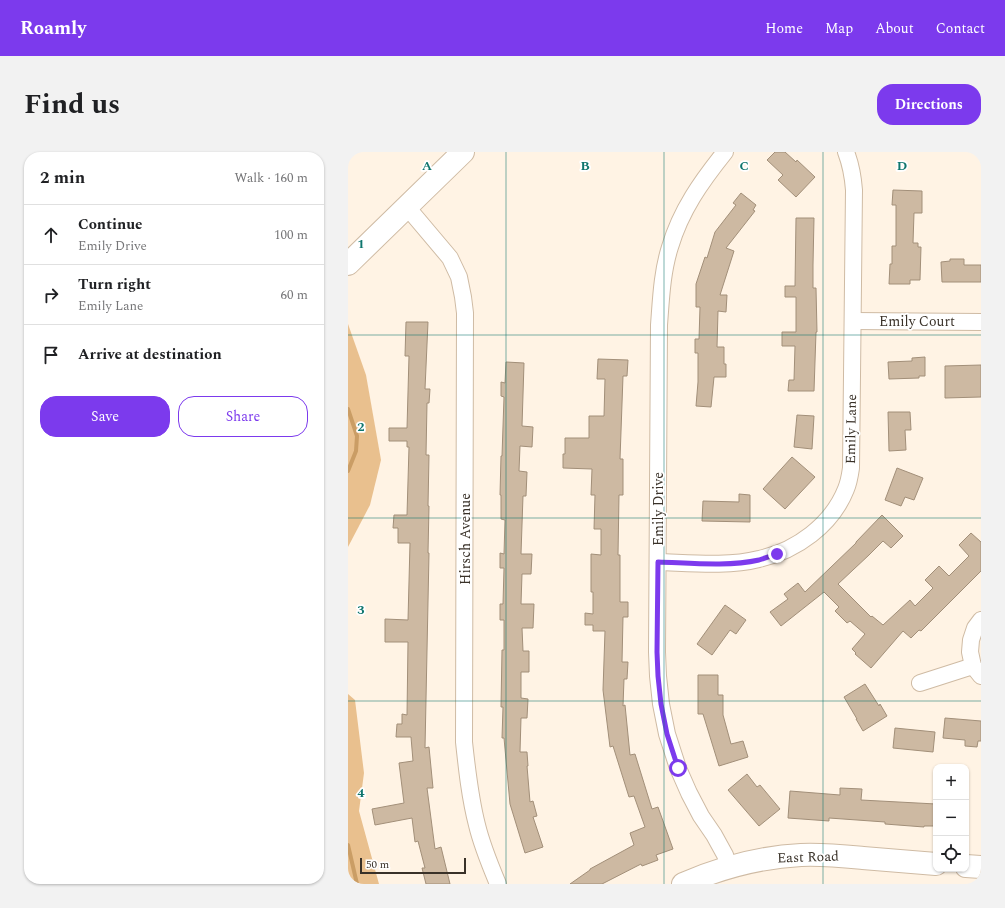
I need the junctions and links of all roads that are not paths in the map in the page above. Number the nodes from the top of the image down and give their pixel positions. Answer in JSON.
{"nodes":[{"id":1,"x":463,"y":152,"type":"edge"},
{"id":2,"x":724,"y":152,"type":"edge"},
{"id":3,"x":846,"y":152,"type":"edge"},
{"id":4,"x":407,"y":207,"type":"junction"},
{"id":5,"x":348,"y":264,"type":"edge"},
{"id":6,"x":853,"y":320,"type":"junction"},
{"id":7,"x":981,"y":322,"type":"edge"},
{"id":8,"x":658,"y":562,"type":"junction"},
{"id":9,"x":981,"y":620,"type":"edge"},
{"id":10,"x":977,"y":671,"type":"edge"},
{"id":11,"x":920,"y":683,"type":"dead end"},
{"id":12,"x":933,"y":864,"type":"edge"},
{"id":13,"x":969,"y":866,"type":"edge"},
{"id":14,"x":728,"y":867,"type":"junction"},
{"id":15,"x":981,"y":867,"type":"edge"},
{"id":16,"x":498,"y":884,"type":"edge"},
{"id":17,"x":683,"y":884,"type":"edge"}],
"edges":[{"from":1,"to":4,"type":"street"},
{"from":2,"to":8,"type":"street","name":"Emily Drive"},
{"from":3,"to":6,"type":"street","name":"Emily Lane"},
{"from":4,"to":5,"type":"street"},
{"from":4,"to":16,"type":"street","name":"Hirsch Avenue"},
{"from":6,"to":7,"type":"street","name":"Emily Court"},
{"from":6,"to":8,"type":"street","name":"Emily Lane"},
{"from":8,"to":14,"type":"street","name":"Emily Drive"},
{"from":9,"to":10,"type":"street"},
{"from":10,"to":11,"type":"street"},
{"from":12,"to":14,"type":"street","name":"East Road"},
{"from":13,"to":15,"type":"street"},
{"from":14,"to":17,"type":"street","name":"East Road"}]}
